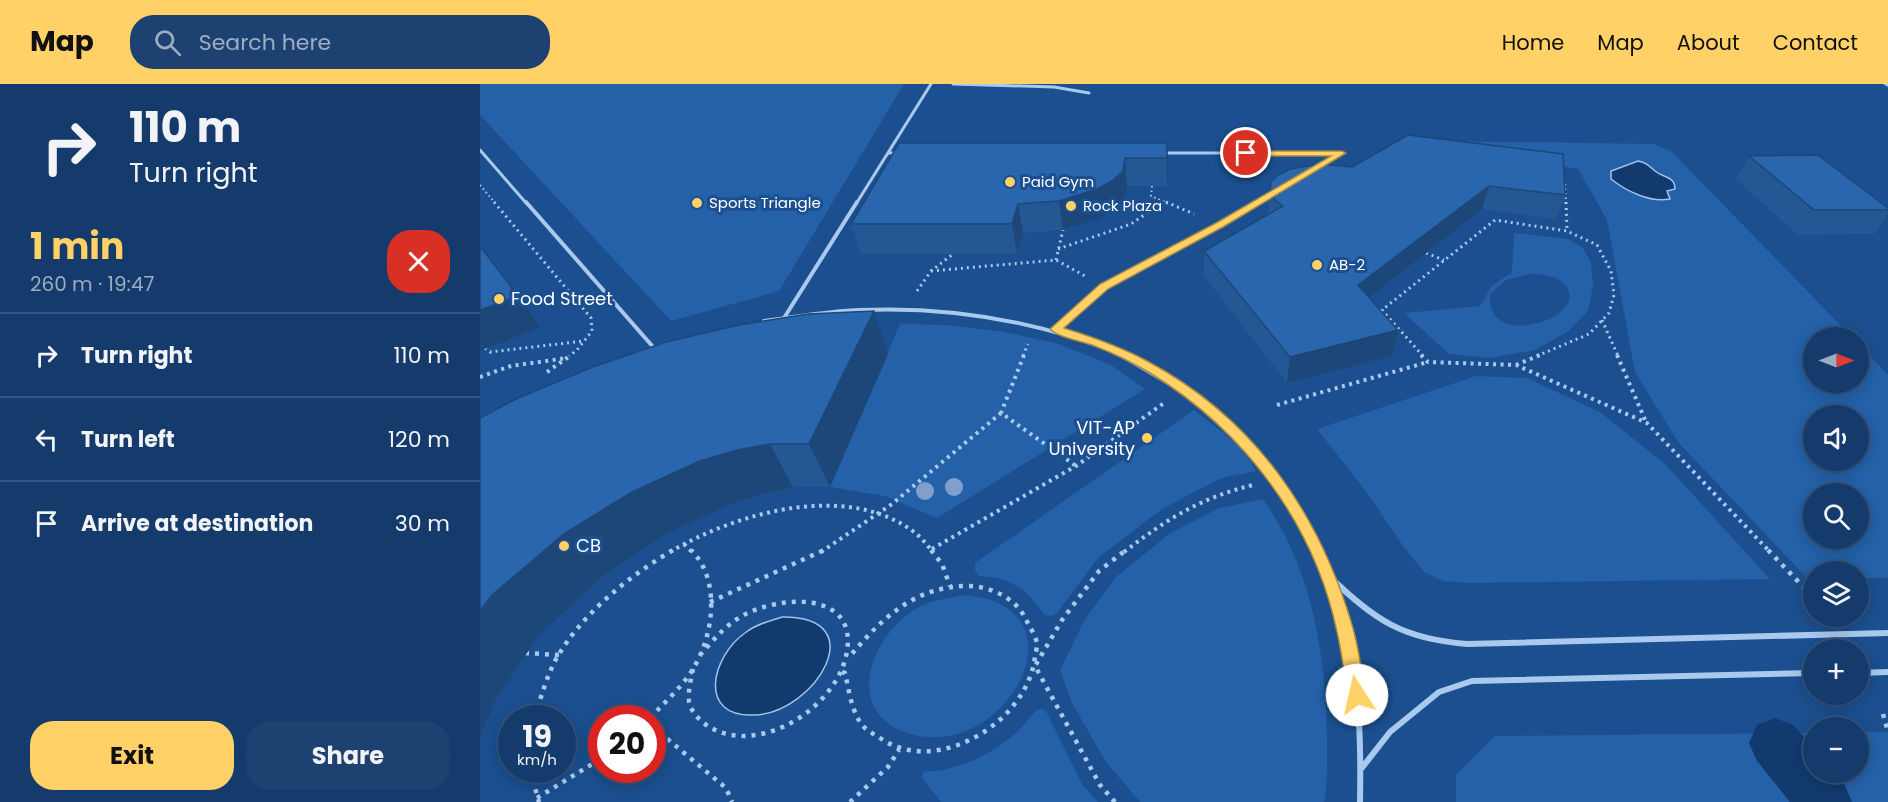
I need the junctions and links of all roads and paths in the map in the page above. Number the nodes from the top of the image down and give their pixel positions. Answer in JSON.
{"nodes":[{"id":1,"x":932,"y":84,"type":"edge"},
{"id":2,"x":953,"y":84,"type":"edge"},
{"id":3,"x":1069,"y":84,"type":"edge"},
{"id":4,"x":1054,"y":87,"type":"junction"},
{"id":5,"x":1089,"y":93,"type":"dead end"},
{"id":6,"x":480,"y":150,"type":"edge"},
{"id":7,"x":888,"y":153,"type":"junction"},
{"id":8,"x":900,"y":153,"type":"edge"},
{"id":9,"x":1151,"y":153,"type":"edge"},
{"id":10,"x":1313,"y":170,"type":"edge"},
{"id":11,"x":1565,"y":184,"type":"edge"},
{"id":12,"x":480,"y":185,"type":"edge"},
{"id":13,"x":1152,"y":186,"type":"edge"},
{"id":14,"x":1275,"y":192,"type":"edge"},
{"id":15,"x":1165,"y":201,"type":"junction"},
{"id":16,"x":1219,"y":225,"type":"junction"},
{"id":17,"x":1063,"y":230,"type":"dead end"},
{"id":18,"x":1567,"y":231,"type":"junction"},
{"id":19,"x":1058,"y":249,"type":"junction"},
{"id":20,"x":1426,"y":253,"type":"edge"},
{"id":21,"x":953,"y":254,"type":"dead end"},
{"id":22,"x":1056,"y":260,"type":"junction"},
{"id":23,"x":1444,"y":260,"type":"junction"},
{"id":24,"x":931,"y":271,"type":"junction"},
{"id":25,"x":1104,"y":287,"type":"junction"},
{"id":26,"x":904,"y":308,"type":"junction"},
{"id":27,"x":784,"y":318,"type":"junction"},
{"id":28,"x":1602,"y":320,"type":"junction"},
{"id":29,"x":752,"y":323,"type":"edge"},
{"id":30,"x":1035,"y":324,"type":"junction"},
{"id":31,"x":1056,"y":329,"type":"junction"},
{"id":32,"x":584,"y":341,"type":"junction"},
{"id":33,"x":664,"y":345,"type":"edge"},
{"id":34,"x":485,"y":348,"type":"dead end"},
{"id":35,"x":654,"y":348,"type":"junction"},
{"id":36,"x":644,"y":352,"type":"edge"},
{"id":37,"x":567,"y":358,"type":"junction"},
{"id":38,"x":1428,"y":362,"type":"junction"},
{"id":39,"x":1516,"y":365,"type":"junction"},
{"id":40,"x":547,"y":372,"type":"dead end"},
{"id":41,"x":480,"y":377,"type":"edge"},
{"id":42,"x":1185,"y":389,"type":"junction"},
{"id":43,"x":1277,"y":405,"type":"dead end"},
{"id":44,"x":1000,"y":413,"type":"junction"},
{"id":45,"x":1647,"y":423,"type":"junction"},
{"id":46,"x":1076,"y":466,"type":"junction"},
{"id":47,"x":1278,"y":481,"type":"junction"},
{"id":48,"x":878,"y":514,"type":"junction"},
{"id":49,"x":684,"y":544,"type":"junction"},
{"id":50,"x":932,"y":549,"type":"junction"},
{"id":51,"x":1328,"y":574,"type":"junction"},
{"id":52,"x":951,"y":586,"type":"junction"},
{"id":53,"x":1803,"y":587,"type":"edge"},
{"id":54,"x":710,"y":602,"type":"junction"},
{"id":55,"x":1888,"y":633,"type":"edge"},
{"id":56,"x":525,"y":653,"type":"dead end"},
{"id":57,"x":702,"y":653,"type":"junction"},
{"id":58,"x":559,"y":655,"type":"junction"},
{"id":59,"x":848,"y":655,"type":"junction"},
{"id":60,"x":1035,"y":666,"type":"junction"},
{"id":61,"x":693,"y":669,"type":"junction"},
{"id":62,"x":842,"y":672,"type":"junction"},
{"id":63,"x":1888,"y":672,"type":"edge"},
{"id":64,"x":1803,"y":673,"type":"edge"},
{"id":65,"x":1869,"y":673,"type":"edge"},
{"id":66,"x":539,"y":705,"type":"edge"},
{"id":67,"x":661,"y":705,"type":"edge"},
{"id":68,"x":1883,"y":714,"type":"dead end"},
{"id":69,"x":1888,"y":732,"type":"edge"},
{"id":70,"x":666,"y":738,"type":"edge"},
{"id":71,"x":899,"y":750,"type":"junction"},
{"id":72,"x":588,"y":767,"type":"edge"},
{"id":73,"x":1361,"y":769,"type":"junction"},
{"id":74,"x":533,"y":783,"type":"edge"},
{"id":75,"x":538,"y":800,"type":"edge"},
{"id":76,"x":853,"y":801,"type":"edge"},
{"id":77,"x":732,"y":802,"type":"edge"},
{"id":78,"x":1115,"y":802,"type":"edge"},
{"id":79,"x":1360,"y":802,"type":"edge"}],
"edges":[{"from":1,"to":7,"type":"lane"},
{"from":2,"to":4,"type":"lane"},
{"from":3,"to":4,"type":"lane"},
{"from":4,"to":5,"type":"lane"},
{"from":6,"to":35,"type":"lane"},
{"from":7,"to":8,"type":"lane"},
{"from":7,"to":27,"type":"lane"},
{"from":9,"to":10,"type":"lane"},
{"from":11,"to":18,"type":"path"},
{"from":12,"to":32,"type":"path"},
{"from":13,"to":15,"type":"path"},
{"from":14,"to":16,"type":"lane"},
{"from":15,"to":16,"type":"path"},
{"from":15,"to":19,"type":"path"},
{"from":16,"to":25,"type":"lane"},
{"from":17,"to":19,"type":"path"},
{"from":18,"to":23,"type":"path"},
{"from":18,"to":28,"type":"path"},
{"from":19,"to":22,"type":"path"},
{"from":20,"to":23,"type":"path"},
{"from":21,"to":24,"type":"path"},
{"from":22,"to":24,"type":"path"},
{"from":22,"to":25,"type":"path"},
{"from":23,"to":38,"type":"path"},
{"from":24,"to":26,"type":"path"},
{"from":25,"to":31,"type":"lane"},
{"from":26,"to":27,"type":"lane"},
{"from":26,"to":30,"type":"lane"},
{"from":27,"to":29,"type":"lane"},
{"from":28,"to":39,"type":"path"},
{"from":28,"to":45,"type":"path"},
{"from":30,"to":31,"type":"lane"},
{"from":30,"to":44,"type":"path"},
{"from":31,"to":42,"type":"lane"},
{"from":32,"to":34,"type":"path"},
{"from":32,"to":37,"type":"path"},
{"from":33,"to":35,"type":"lane"},
{"from":35,"to":36,"type":"lane"},
{"from":37,"to":40,"type":"path"},
{"from":37,"to":41,"type":"path"},
{"from":38,"to":39,"type":"path"},
{"from":38,"to":43,"type":"path"},
{"from":39,"to":45,"type":"path"},
{"from":42,"to":46,"type":"path"},
{"from":42,"to":47,"type":"lane"},
{"from":44,"to":46,"type":"path"},
{"from":44,"to":48,"type":"path"},
{"from":45,"to":53,"type":"path"},
{"from":46,"to":50,"type":"path"},
{"from":47,"to":51,"type":"lane"},
{"from":47,"to":60,"type":"path"},
{"from":48,"to":49,"type":"path"},
{"from":48,"to":50,"type":"path"},
{"from":48,"to":54,"type":"path"},
{"from":49,"to":54,"type":"path"},
{"from":49,"to":58,"type":"path"},
{"from":50,"to":52,"type":"path"},
{"from":51,"to":55,"type":"lane"},
{"from":51,"to":73,"type":"lane"},
{"from":52,"to":59,"type":"path"},
{"from":52,"to":60,"type":"path"},
{"from":54,"to":57,"type":"path"},
{"from":56,"to":58,"type":"path"},
{"from":57,"to":59,"type":"path"},
{"from":57,"to":61,"type":"path"},
{"from":58,"to":66,"type":"path"},
{"from":59,"to":62,"type":"path"},
{"from":60,"to":71,"type":"path"},
{"from":60,"to":78,"type":"path"},
{"from":61,"to":62,"type":"path"},
{"from":61,"to":67,"type":"path"},
{"from":62,"to":71,"type":"path"},
{"from":63,"to":65,"type":"lane"},
{"from":64,"to":73,"type":"lane"},
{"from":68,"to":69,"type":"path"},
{"from":70,"to":77,"type":"path"},
{"from":71,"to":76,"type":"path"},
{"from":72,"to":75,"type":"path"},
{"from":73,"to":79,"type":"lane"},
{"from":74,"to":75,"type":"path"}]}
